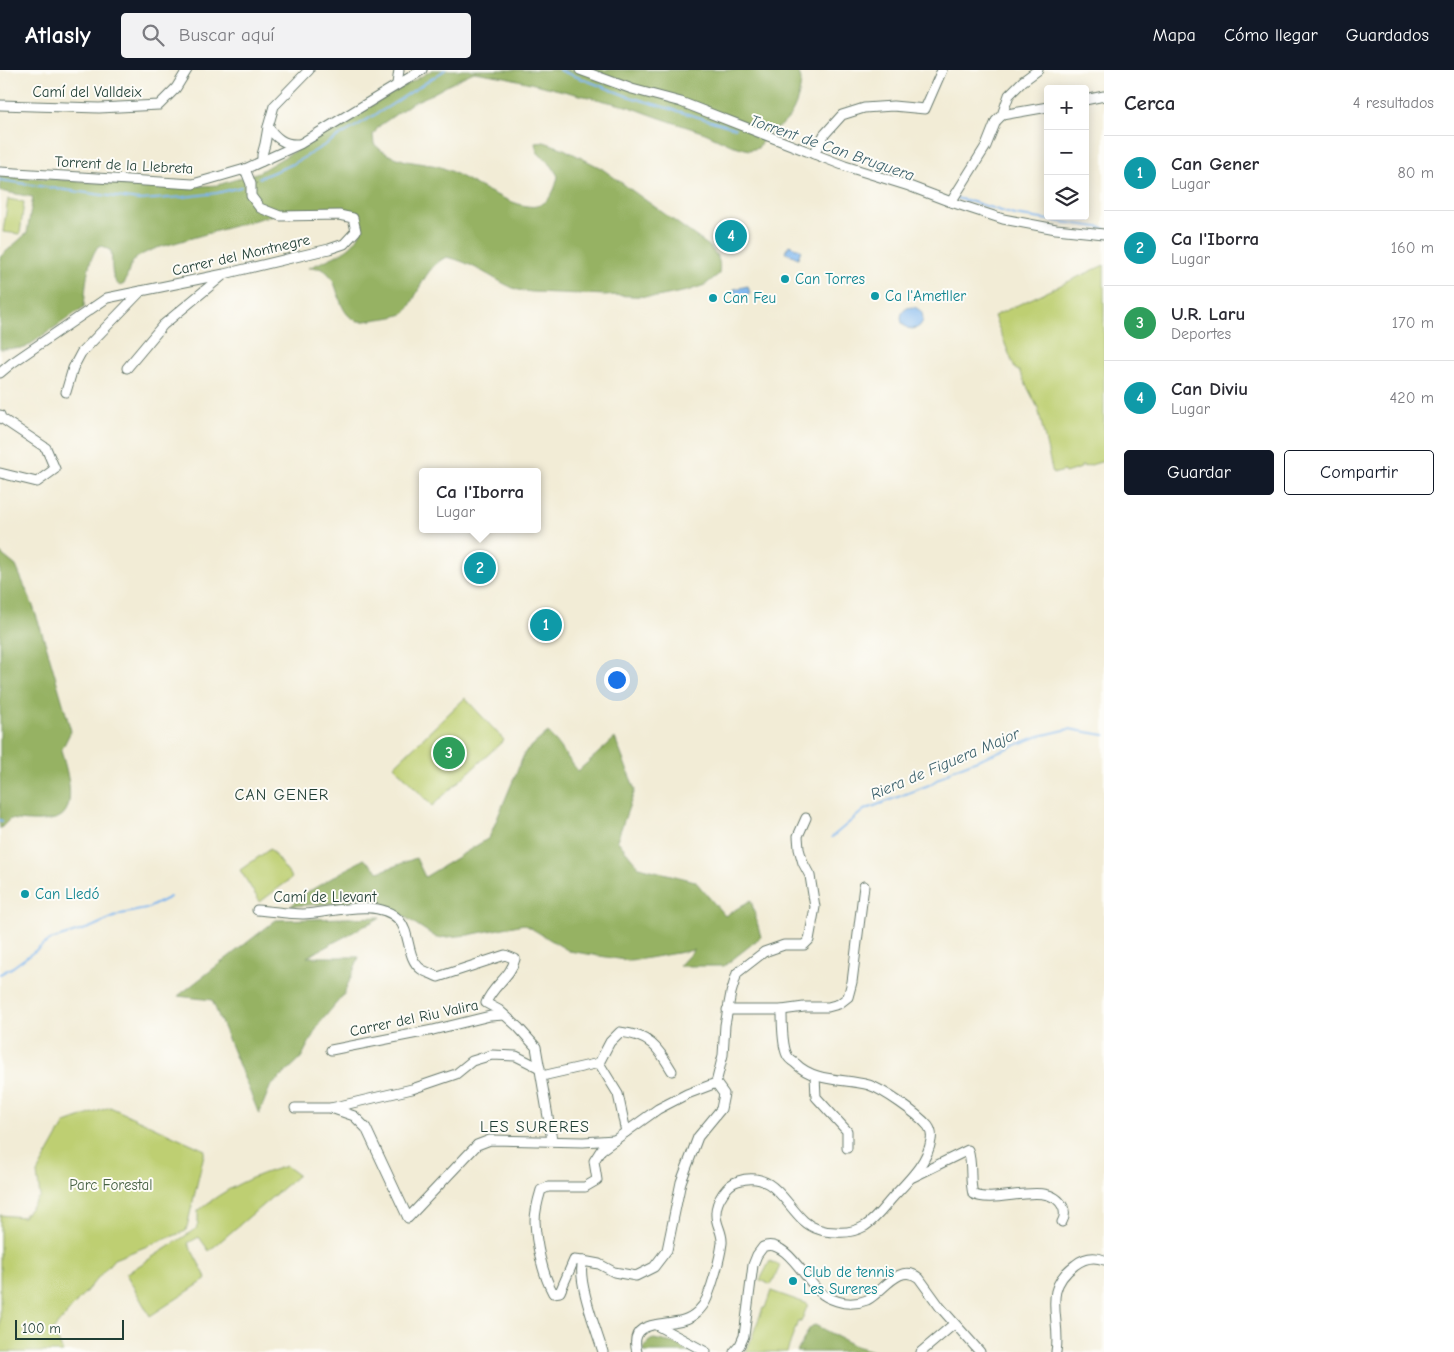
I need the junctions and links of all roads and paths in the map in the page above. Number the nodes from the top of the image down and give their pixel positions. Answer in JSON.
{"nodes":[{"id":1,"x":187,"y":70,"type":"edge"},
{"id":2,"x":309,"y":70,"type":"edge"},
{"id":3,"x":399,"y":70,"type":"edge"},
{"id":4,"x":422,"y":70,"type":"edge"},
{"id":5,"x":580,"y":70,"type":"edge"},
{"id":6,"x":942,"y":70,"type":"edge"},
{"id":7,"x":1038,"y":70,"type":"edge"},
{"id":8,"x":398,"y":84,"type":"junction"},
{"id":9,"x":1104,"y":96,"type":"edge"},
{"id":10,"x":1089,"y":99,"type":"edge"},
{"id":11,"x":0,"y":105,"type":"edge"},
{"id":12,"x":1044,"y":108,"type":"edge"},
{"id":13,"x":1002,"y":115,"type":"junction"},
{"id":14,"x":268,"y":127,"type":"junction"},
{"id":15,"x":300,"y":144,"type":"junction"},
{"id":16,"x":814,"y":154,"type":"junction"},
{"id":17,"x":262,"y":161,"type":"junction"},
{"id":18,"x":245,"y":169,"type":"junction"},
{"id":19,"x":0,"y":172,"type":"edge"},
{"id":20,"x":951,"y":202,"type":"junction"},
{"id":21,"x":1104,"y":234,"type":"edge"},
{"id":22,"x":224,"y":274,"type":"junction"},
{"id":23,"x":142,"y":291,"type":"junction"},
{"id":24,"x":127,"y":368,"type":"dead end"},
{"id":25,"x":0,"y":373,"type":"edge"},
{"id":26,"x":66,"y":392,"type":"dead end"},
{"id":27,"x":0,"y":415,"type":"edge"},
{"id":28,"x":0,"y":473,"type":"edge"},
{"id":29,"x":806,"y":818,"type":"dead end"},
{"id":30,"x":864,"y":886,"type":"dead end"},
{"id":31,"x":257,"y":910,"type":"dead end"},
{"id":32,"x":727,"y":1010,"type":"junction"},
{"id":33,"x":782,"y":1010,"type":"junction"},
{"id":34,"x":504,"y":1015,"type":"junction"},
{"id":35,"x":331,"y":1050,"type":"dead end"},
{"id":36,"x":599,"y":1063,"type":"junction"},
{"id":37,"x":672,"y":1071,"type":"dead end"},
{"id":38,"x":541,"y":1072,"type":"junction"},
{"id":39,"x":815,"y":1076,"type":"junction"},
{"id":40,"x":716,"y":1083,"type":"junction"},
{"id":41,"x":295,"y":1108,"type":"dead end"},
{"id":42,"x":331,"y":1108,"type":"junction"},
{"id":43,"x":626,"y":1132,"type":"junction"},
{"id":44,"x":552,"y":1140,"type":"junction"},
{"id":45,"x":615,"y":1140,"type":"junction"},
{"id":46,"x":847,"y":1148,"type":"dead end"},
{"id":47,"x":908,"y":1180,"type":"junction"},
{"id":48,"x":1062,"y":1222,"type":"dead end"},
{"id":49,"x":1104,"y":1260,"type":"edge"},
{"id":50,"x":583,"y":1261,"type":"junction"},
{"id":51,"x":954,"y":1324,"type":"junction"},
{"id":52,"x":655,"y":1325,"type":"junction"},
{"id":53,"x":602,"y":1352,"type":"edge"},
{"id":54,"x":637,"y":1352,"type":"edge"},
{"id":55,"x":706,"y":1352,"type":"edge"},
{"id":56,"x":734,"y":1352,"type":"edge"},
{"id":57,"x":921,"y":1352,"type":"edge"},
{"id":58,"x":980,"y":1352,"type":"edge"},
{"id":59,"x":1056,"y":1352,"type":"edge"}],
"edges":[{"from":1,"to":11,"type":"street","name":"Camí del Valldeix"},
{"from":2,"to":14,"type":"street"},
{"from":3,"to":8,"type":"street"},
{"from":4,"to":8,"type":"street"},
{"from":5,"to":16,"type":"street"},
{"from":6,"to":16,"type":"street"},
{"from":7,"to":13,"type":"street"},
{"from":8,"to":15,"type":"street"},
{"from":9,"to":10,"type":"street"},
{"from":12,"to":13,"type":"street"},
{"from":13,"to":20,"type":"street"},
{"from":14,"to":15,"type":"street"},
{"from":14,"to":17,"type":"street"},
{"from":15,"to":17,"type":"street","name":"Torrent de la Llebreta"},
{"from":16,"to":20,"type":"street"},
{"from":17,"to":18,"type":"street","name":"Torrent de la Llebreta"},
{"from":18,"to":19,"type":"street","name":"Torrent de la Llebreta"},
{"from":18,"to":22,"type":"street","name":"Carrer del Montnegre"},
{"from":20,"to":21,"type":"street"},
{"from":22,"to":23,"type":"street","name":"Carrer del Montnegre"},
{"from":22,"to":24,"type":"street"},
{"from":23,"to":25,"type":"street","name":"Carrer del Montnegre"},
{"from":23,"to":26,"type":"street"},
{"from":27,"to":28,"type":"street"},
{"from":29,"to":32,"type":"street"},
{"from":30,"to":33,"type":"street"},
{"from":31,"to":34,"type":"street","name":"Camí de Llevant"},
{"from":32,"to":33,"type":"street"},
{"from":32,"to":40,"type":"street"},
{"from":33,"to":39,"type":"street"},
{"from":34,"to":35,"type":"street","name":"Carrer del Riu Valira"},
{"from":34,"to":38,"type":"street"},
{"from":36,"to":37,"type":"street"},
{"from":36,"to":38,"type":"street"},
{"from":36,"to":43,"type":"street"},
{"from":38,"to":42,"type":"street"},
{"from":38,"to":44,"type":"street"},
{"from":39,"to":46,"type":"street"},
{"from":39,"to":47,"type":"street"},
{"from":40,"to":43,"type":"street"},
{"from":40,"to":50,"type":"street"},
{"from":41,"to":42,"type":"street"},
{"from":42,"to":44,"type":"street"},
{"from":43,"to":45,"type":"street"},
{"from":44,"to":45,"type":"street"},
{"from":45,"to":50,"type":"street"},
{"from":47,"to":48,"type":"street"},
{"from":47,"to":52,"type":"street"},
{"from":49,"to":59,"type":"street"},
{"from":50,"to":53,"type":"street"},
{"from":51,"to":56,"type":"street"},
{"from":51,"to":57,"type":"street"},
{"from":51,"to":58,"type":"street"},
{"from":52,"to":54,"type":"street"},
{"from":52,"to":55,"type":"street"}]}
